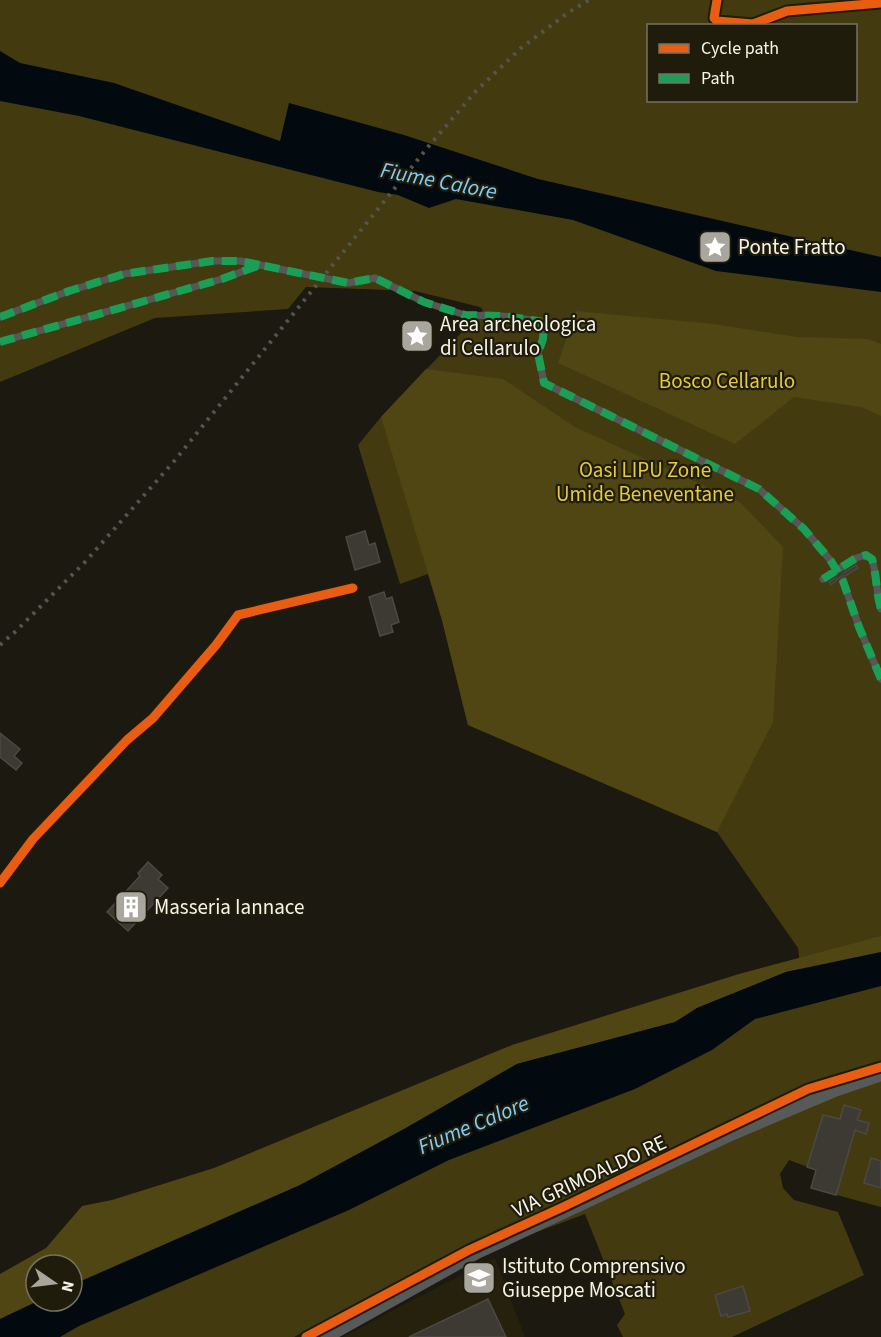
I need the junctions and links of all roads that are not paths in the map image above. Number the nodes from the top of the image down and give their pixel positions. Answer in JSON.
{"nodes":[{"id":1,"x":717,"y":0,"type":"edge"},
{"id":2,"x":881,"y":3,"type":"edge"},
{"id":3,"x":260,"y":266,"type":"junction"},
{"id":4,"x":0,"y":317,"type":"edge"},
{"id":5,"x":0,"y":342,"type":"edge"},
{"id":6,"x":831,"y":561,"type":"tunnel mouth"},
{"id":7,"x":823,"y":579,"type":"dead end"},
{"id":8,"x":843,"y":581,"type":"tunnel mouth"},
{"id":9,"x":352,"y":588,"type":"dead end"},
{"id":10,"x":881,"y":609,"type":"edge"},
{"id":11,"x":881,"y":679,"type":"edge"},
{"id":12,"x":0,"y":883,"type":"edge"},
{"id":13,"x":881,"y":1074,"type":"edge"},
{"id":14,"x":325,"y":1337,"type":"edge"}],
"edges":[{"from":1,"to":2,"type":"street"},
{"from":3,"to":4,"type":"street"},
{"from":3,"to":5,"type":"street"},
{"from":3,"to":6,"type":"street"},
{"from":7,"to":10,"type":"street"},
{"from":8,"to":11,"type":"street"},
{"from":9,"to":12,"type":"street"},
{"from":13,"to":14,"type":"main road","name":"VIA GRIMOALDO RE"}]}
